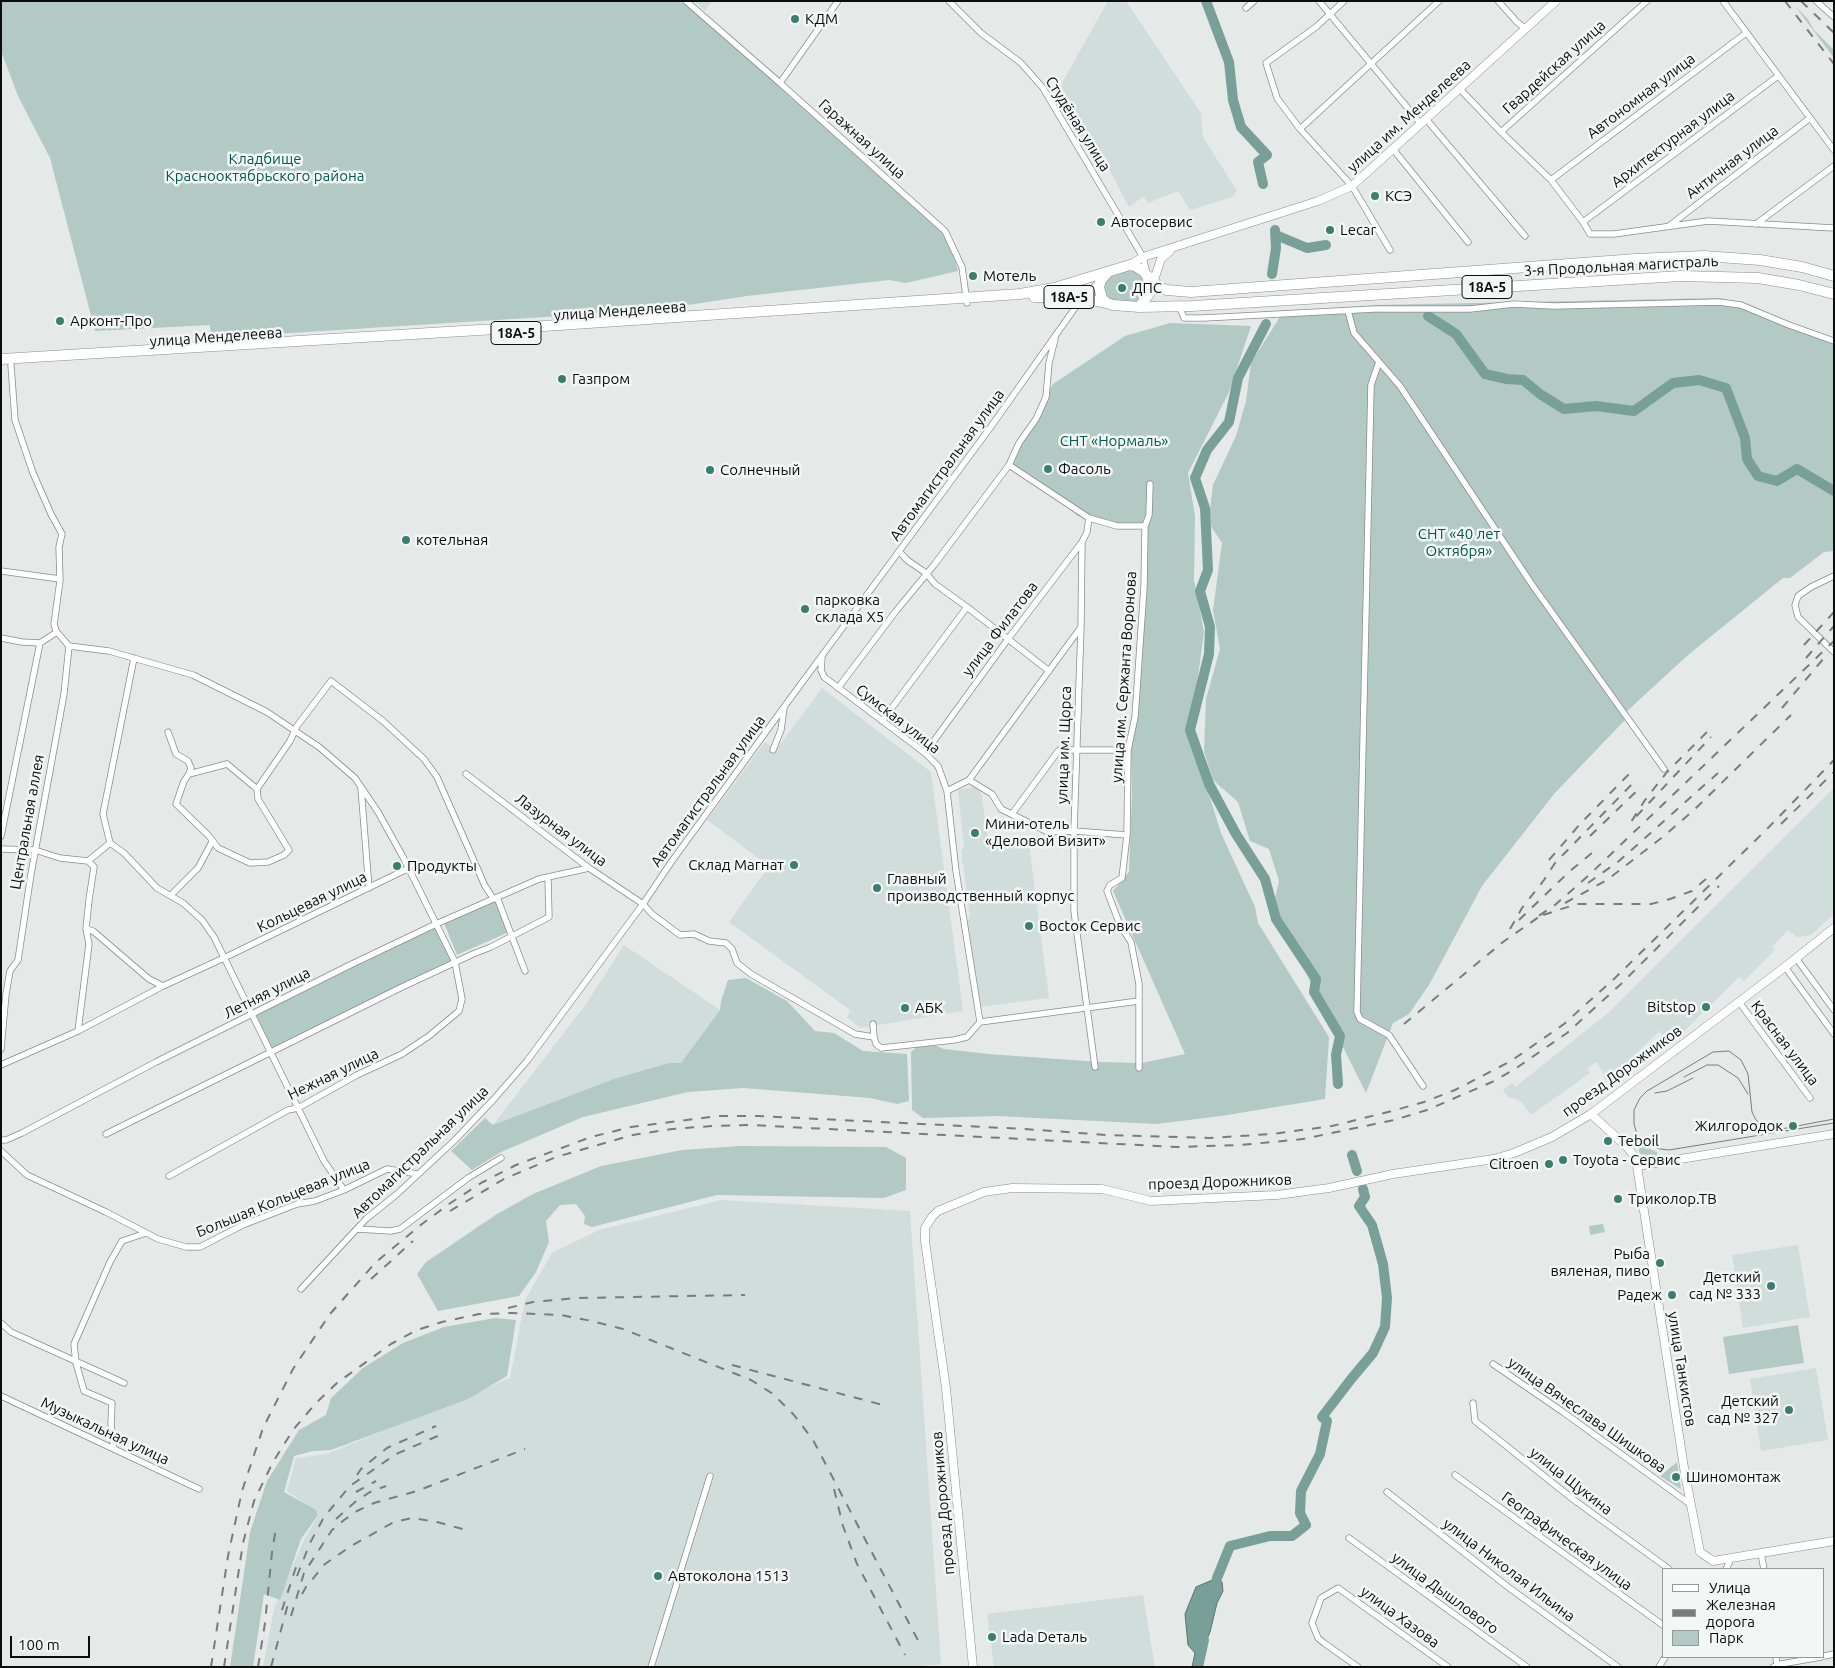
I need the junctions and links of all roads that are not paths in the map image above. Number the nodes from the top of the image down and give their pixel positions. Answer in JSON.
{"nodes":[{"id":1,"x":686,"y":1,"type":"edge"},
{"id":2,"x":838,"y":1,"type":"edge"},
{"id":3,"x":949,"y":1,"type":"edge"},
{"id":4,"x":1254,"y":1,"type":"edge"},
{"id":5,"x":1319,"y":1,"type":"edge"},
{"id":6,"x":1344,"y":1,"type":"edge"},
{"id":7,"x":1438,"y":1,"type":"edge"},
{"id":8,"x":1498,"y":1,"type":"edge"},
{"id":9,"x":1556,"y":1,"type":"edge"},
{"id":10,"x":1646,"y":1,"type":"edge"},
{"id":11,"x":1723,"y":1,"type":"edge"},
{"id":12,"x":1816,"y":1,"type":"edge"},
{"id":13,"x":1246,"y":8,"type":"dead end"},
{"id":14,"x":1329,"y":14,"type":"junction"},
{"id":15,"x":1834,"y":17,"type":"edge"},
{"id":16,"x":1526,"y":29,"type":"junction"},
{"id":17,"x":1746,"y":33,"type":"junction"},
{"id":18,"x":1370,"y":64,"type":"junction"},
{"id":19,"x":1778,"y":76,"type":"junction"},
{"id":20,"x":780,"y":83,"type":"junction"},
{"id":21,"x":1460,"y":89,"type":"junction"},
{"id":22,"x":1810,"y":118,"type":"junction"},
{"id":23,"x":1423,"y":121,"type":"junction"},
{"id":24,"x":1300,"y":129,"type":"junction"},
{"id":25,"x":1500,"y":132,"type":"junction"},
{"id":26,"x":1393,"y":149,"type":"junction"},
{"id":27,"x":1834,"y":150,"type":"edge"},
{"id":28,"x":1834,"y":166,"type":"edge"},
{"id":29,"x":1551,"y":180,"type":"junction"},
{"id":30,"x":1352,"y":186,"type":"junction"},
{"id":31,"x":1584,"y":222,"type":"junction"},
{"id":32,"x":1756,"y":224,"type":"junction"},
{"id":33,"x":1668,"y":226,"type":"junction"},
{"id":34,"x":1834,"y":228,"type":"edge"},
{"id":35,"x":1525,"y":236,"type":"dead end"},
{"id":36,"x":1468,"y":242,"type":"dead end"},
{"id":37,"x":1176,"y":247,"type":"junction"},
{"id":38,"x":1390,"y":250,"type":"dead end"},
{"id":39,"x":1144,"y":257,"type":"junction"},
{"id":40,"x":1130,"y":265,"type":"junction"},
{"id":41,"x":1105,"y":276,"type":"junction"},
{"id":42,"x":1834,"y":276,"type":"edge"},
{"id":43,"x":1150,"y":283,"type":"junction"},
{"id":44,"x":1834,"y":294,"type":"edge"},
{"id":45,"x":1030,"y":298,"type":"joint"},
{"id":46,"x":1082,"y":298,"type":"junction"},
{"id":47,"x":966,"y":300,"type":"junction"},
{"id":48,"x":1107,"y":304,"type":"junction"},
{"id":49,"x":1179,"y":306,"type":"junction"},
{"id":50,"x":1139,"y":307,"type":"junction"},
{"id":51,"x":1348,"y":311,"type":"junction"},
{"id":52,"x":1056,"y":334,"type":"junction"},
{"id":53,"x":1834,"y":341,"type":"edge"},
{"id":54,"x":1379,"y":362,"type":"junction"},
{"id":55,"x":4,"y":363,"type":"edge"},
{"id":56,"x":1009,"y":464,"type":"junction"},
{"id":57,"x":1150,"y":484,"type":"dead end"},
{"id":58,"x":1089,"y":518,"type":"junction"},
{"id":59,"x":1145,"y":526,"type":"junction"},
{"id":60,"x":1082,"y":542,"type":"junction"},
{"id":61,"x":899,"y":552,"type":"junction"},
{"id":62,"x":1,"y":571,"type":"edge"},
{"id":63,"x":926,"y":573,"type":"junction"},
{"id":64,"x":1834,"y":576,"type":"edge"},
{"id":65,"x":60,"y":579,"type":"junction"},
{"id":66,"x":967,"y":607,"type":"junction"},
{"id":67,"x":1081,"y":627,"type":"junction"},
{"id":68,"x":57,"y":632,"type":"junction"},
{"id":69,"x":1,"y":638,"type":"edge"},
{"id":70,"x":1008,"y":639,"type":"junction"},
{"id":71,"x":40,"y":643,"type":"junction"},
{"id":72,"x":68,"y":646,"type":"junction"},
{"id":73,"x":1834,"y":652,"type":"edge"},
{"id":74,"x":822,"y":656,"type":"junction"},
{"id":75,"x":134,"y":658,"type":"junction"},
{"id":76,"x":1049,"y":671,"type":"junction"},
{"id":77,"x":838,"y":688,"type":"junction"},
{"id":78,"x":784,"y":707,"type":"junction"},
{"id":79,"x":882,"y":721,"type":"junction"},
{"id":80,"x":295,"y":731,"type":"junction"},
{"id":81,"x":168,"y":732,"type":"dead end"},
{"id":82,"x":773,"y":750,"type":"dead end"},
{"id":83,"x":1076,"y":750,"type":"junction"},
{"id":84,"x":1128,"y":750,"type":"junction"},
{"id":85,"x":925,"y":753,"type":"junction"},
{"id":86,"x":1664,"y":769,"type":"dead end"},
{"id":87,"x":189,"y":774,"type":"junction"},
{"id":88,"x":466,"y":774,"type":"dead end"},
{"id":89,"x":969,"y":780,"type":"junction"},
{"id":90,"x":361,"y":787,"type":"junction"},
{"id":91,"x":257,"y":789,"type":"junction"},
{"id":92,"x":947,"y":791,"type":"junction"},
{"id":93,"x":1012,"y":814,"type":"junction"},
{"id":94,"x":1074,"y":831,"type":"junction"},
{"id":95,"x":1127,"y":835,"type":"junction"},
{"id":96,"x":1,"y":836,"type":"edge"},
{"id":97,"x":110,"y":842,"type":"junction"},
{"id":98,"x":212,"y":842,"type":"junction"},
{"id":99,"x":1,"y":849,"type":"edge"},
{"id":100,"x":35,"y":850,"type":"junction"},
{"id":101,"x":88,"y":861,"type":"junction"},
{"id":102,"x":408,"y":868,"type":"junction"},
{"id":103,"x":589,"y":868,"type":"junction"},
{"id":104,"x":548,"y":876,"type":"junction"},
{"id":105,"x":369,"y":888,"type":"junction"},
{"id":106,"x":171,"y":895,"type":"junction"},
{"id":107,"x":493,"y":898,"type":"junction"},
{"id":108,"x":643,"y":904,"type":"junction"},
{"id":109,"x":436,"y":924,"type":"junction"},
{"id":110,"x":1834,"y":928,"type":"edge"},
{"id":111,"x":86,"y":929,"type":"junction"},
{"id":112,"x":512,"y":936,"type":"junction"},
{"id":113,"x":226,"y":957,"type":"junction"},
{"id":114,"x":1796,"y":958,"type":"junction"},
{"id":115,"x":455,"y":962,"type":"junction"},
{"id":116,"x":1785,"y":967,"type":"junction"},
{"id":117,"x":526,"y":971,"type":"dead end"},
{"id":118,"x":163,"y":986,"type":"junction"},
{"id":119,"x":1138,"y":1001,"type":"junction"},
{"id":120,"x":3,"y":1002,"type":"edge"},
{"id":121,"x":1739,"y":1002,"type":"junction"},
{"id":122,"x":1086,"y":1008,"type":"junction"},
{"id":123,"x":1834,"y":1010,"type":"edge"},
{"id":124,"x":253,"y":1014,"type":"junction"},
{"id":125,"x":980,"y":1022,"type":"junction"},
{"id":126,"x":873,"y":1024,"type":"dead end"},
{"id":127,"x":78,"y":1031,"type":"junction"},
{"id":128,"x":1834,"y":1034,"type":"edge"},
{"id":129,"x":874,"y":1037,"type":"junction"},
{"id":130,"x":1,"y":1049,"type":"edge"},
{"id":131,"x":271,"y":1052,"type":"junction"},
{"id":132,"x":1,"y":1065,"type":"edge"},
{"id":133,"x":1095,"y":1068,"type":"dead end"},
{"id":134,"x":1139,"y":1068,"type":"dead end"},
{"id":135,"x":1423,"y":1086,"type":"dead end"},
{"id":136,"x":1810,"y":1098,"type":"dead end"},
{"id":137,"x":298,"y":1108,"type":"junction"},
{"id":138,"x":1591,"y":1114,"type":"junction"},
{"id":139,"x":106,"y":1134,"type":"dead end"},
{"id":140,"x":1834,"y":1134,"type":"edge"},
{"id":141,"x":1,"y":1140,"type":"edge"},
{"id":142,"x":1,"y":1151,"type":"edge"},
{"id":143,"x":502,"y":1158,"type":"dead end"},
{"id":144,"x":1636,"y":1166,"type":"junction"},
{"id":145,"x":418,"y":1174,"type":"junction"},
{"id":146,"x":169,"y":1176,"type":"dead end"},
{"id":147,"x":344,"y":1190,"type":"junction"},
{"id":148,"x":357,"y":1229,"type":"junction"},
{"id":149,"x":146,"y":1233,"type":"junction"},
{"id":150,"x":301,"y":1290,"type":"dead end"},
{"id":151,"x":1,"y":1323,"type":"edge"},
{"id":152,"x":76,"y":1363,"type":"junction"},
{"id":153,"x":1493,"y":1364,"type":"dead end"},
{"id":154,"x":124,"y":1383,"type":"dead end"},
{"id":155,"x":1,"y":1396,"type":"edge"},
{"id":156,"x":1473,"y":1403,"type":"dead end"},
{"id":157,"x":114,"y":1449,"type":"junction"},
{"id":158,"x":1455,"y":1475,"type":"dead end"},
{"id":159,"x":710,"y":1476,"type":"dead end"},
{"id":160,"x":199,"y":1489,"type":"dead end"},
{"id":161,"x":1387,"y":1492,"type":"dead end"},
{"id":162,"x":1690,"y":1504,"type":"junction"},
{"id":163,"x":1349,"y":1538,"type":"dead end"},
{"id":164,"x":1834,"y":1541,"type":"edge"},
{"id":165,"x":1761,"y":1554,"type":"junction"},
{"id":166,"x":1731,"y":1559,"type":"junction"},
{"id":167,"x":1669,"y":1568,"type":"edge"},
{"id":168,"x":1726,"y":1568,"type":"edge"},
{"id":169,"x":1764,"y":1568,"type":"edge"},
{"id":170,"x":1662,"y":1625,"type":"edge"},
{"id":171,"x":1813,"y":1658,"type":"edge"},
{"id":172,"x":1776,"y":1666,"type":"edge"},
{"id":173,"x":651,"y":1667,"type":"edge"},
{"id":174,"x":973,"y":1667,"type":"edge"},
{"id":175,"x":1358,"y":1667,"type":"edge"},
{"id":176,"x":1448,"y":1667,"type":"edge"},
{"id":177,"x":1527,"y":1667,"type":"edge"},
{"id":178,"x":1618,"y":1667,"type":"edge"}],
"edges":[{"from":1,"to":20,"type":"street","name":"Гаражная улица"},
{"from":2,"to":20,"type":"street"},
{"from":3,"to":39,"type":"street","name":"Студёная улица"},
{"from":4,"to":13,"type":"street"},
{"from":5,"to":14,"type":"street"},
{"from":6,"to":14,"type":"street"},
{"from":7,"to":18,"type":"street"},
{"from":8,"to":16,"type":"street"},
{"from":9,"to":16,"type":"main road","name":"улица им. Менделеева"},
{"from":10,"to":25,"type":"street","name":"Гвардейская улица"},
{"from":11,"to":17,"type":"street"},
{"from":12,"to":15,"type":"street"},
{"from":14,"to":18,"type":"street"},
{"from":14,"to":24,"type":"street"},
{"from":16,"to":21,"type":"main road","name":"улица им. Менделеева"},
{"from":17,"to":19,"type":"street"},
{"from":17,"to":29,"type":"street","name":"Автономная улица"},
{"from":18,"to":23,"type":"street"},
{"from":18,"to":24,"type":"street"},
{"from":19,"to":22,"type":"street"},
{"from":19,"to":31,"type":"street","name":"Архитектурная улица"},
{"from":20,"to":47,"type":"street","name":"Гаражная улица"},
{"from":21,"to":23,"type":"main road","name":"улица им. Менделеева"},
{"from":21,"to":25,"type":"street"},
{"from":22,"to":27,"type":"street"},
{"from":22,"to":33,"type":"street","name":"Античная улица"},
{"from":23,"to":26,"type":"main road","name":"улица им. Менделеева"},
{"from":23,"to":35,"type":"street"},
{"from":24,"to":30,"type":"street"},
{"from":25,"to":29,"type":"street"},
{"from":26,"to":30,"type":"main road","name":"улица им. Менделеева"},
{"from":26,"to":36,"type":"street"},
{"from":28,"to":32,"type":"street"},
{"from":29,"to":31,"type":"street"},
{"from":30,"to":37,"type":"main road","name":"улица им. Менделеева"},
{"from":30,"to":38,"type":"street"},
{"from":31,"to":33,"type":"street"},
{"from":32,"to":33,"type":"street"},
{"from":32,"to":34,"type":"street"},
{"from":37,"to":39,"type":"main road"},
{"from":37,"to":43,"type":"main road"},
{"from":39,"to":40,"type":"main road"},
{"from":39,"to":43,"type":"street"},
{"from":40,"to":41,"type":"highway","number":"18А-5"},
{"from":40,"to":43,"type":"highway","name":"3-я Продольная магистраль","number":"18А-5"},
{"from":41,"to":46,"type":"street","name":"Автомагистральная улица"},
{"from":41,"to":47,"type":"highway","name":"улица Менделеева","number":"18А-5"},
{"from":41,"to":48,"type":"highway","number":"18А-5"},
{"from":42,"to":43,"type":"highway","name":"3-я Продольная магистраль","number":"18А-5"},
{"from":43,"to":50,"type":"highway"},
{"from":44,"to":49,"type":"highway","name":"3-я Продольная магистраль","number":"18А-5"},
{"from":45,"to":46,"type":"highway","name":"3-я Продольная магистраль","number":"18А-5"},
{"from":45,"to":47,"type":"highway","name":"улица Менделеева","number":"18А-5"},
{"from":46,"to":48,"type":"highway","name":"3-я Продольная магистраль","number":"18А-5"},
{"from":46,"to":52,"type":"street","name":"Автомагистральная улица"},
{"from":47,"to":55,"type":"highway","name":"улица Менделеева","number":"18А-5"},
{"from":48,"to":50,"type":"highway","name":"3-я Продольная магистраль","number":"18А-5"},
{"from":49,"to":50,"type":"highway","name":"3-я Продольная магистраль","number":"18А-5"},
{"from":49,"to":51,"type":"street"},
{"from":51,"to":53,"type":"street"},
{"from":51,"to":54,"type":"street"},
{"from":52,"to":56,"type":"street"},
{"from":52,"to":61,"type":"street","name":"Автомагистральная улица"},
{"from":54,"to":86,"type":"street"},
{"from":54,"to":135,"type":"street"},
{"from":55,"to":65,"type":"street"},
{"from":56,"to":58,"type":"street"},
{"from":56,"to":63,"type":"street"},
{"from":57,"to":59,"type":"street","name":"улица им. Сержанта Воронова"},
{"from":58,"to":59,"type":"street"},
{"from":58,"to":60,"type":"street","name":"улица Филатова"},
{"from":59,"to":84,"type":"street","name":"улица им. Сержанта Воронова"},
{"from":60,"to":67,"type":"street","name":"улица им. Щорса"},
{"from":60,"to":70,"type":"street","name":"улица Филатова"},
{"from":61,"to":63,"type":"street"},
{"from":61,"to":74,"type":"street","name":"Автомагистральная улица"},
{"from":62,"to":65,"type":"street"},
{"from":63,"to":66,"type":"street"},
{"from":63,"to":77,"type":"street"},
{"from":64,"to":73,"type":"street"},
{"from":65,"to":68,"type":"street"},
{"from":66,"to":70,"type":"street"},
{"from":66,"to":79,"type":"street"},
{"from":67,"to":76,"type":"street"},
{"from":67,"to":83,"type":"street","name":"улица им. Щорса"},
{"from":68,"to":71,"type":"street"},
{"from":68,"to":72,"type":"street"},
{"from":69,"to":71,"type":"street"},
{"from":70,"to":76,"type":"street"},
{"from":70,"to":85,"type":"street","name":"улица Филатова"},
{"from":71,"to":96,"type":"street","name":"Центральная аллея"},
{"from":72,"to":75,"type":"street"},
{"from":72,"to":100,"type":"street","name":"Центральная аллея"},
{"from":74,"to":77,"type":"street","name":"Сумская улица"},
{"from":74,"to":78,"type":"street","name":"Автомагистральная улица"},
{"from":75,"to":80,"type":"street"},
{"from":75,"to":97,"type":"street"},
{"from":76,"to":89,"type":"street"},
{"from":77,"to":79,"type":"street","name":"Сумская улица"},
{"from":78,"to":82,"type":"street"},
{"from":78,"to":108,"type":"street","name":"Автомагистральная улица"},
{"from":79,"to":85,"type":"street","name":"Сумская улица"},
{"from":80,"to":90,"type":"street"},
{"from":80,"to":91,"type":"street"},
{"from":80,"to":107,"type":"street"},
{"from":81,"to":87,"type":"street"},
{"from":83,"to":84,"type":"street"},
{"from":83,"to":93,"type":"street"},
{"from":83,"to":94,"type":"street","name":"улица им. Щорса"},
{"from":84,"to":95,"type":"street","name":"улица им. Сержанта Воронова"},
{"from":85,"to":92,"type":"street","name":"Сумская улица"},
{"from":87,"to":91,"type":"street"},
{"from":87,"to":98,"type":"street"},
{"from":88,"to":103,"type":"street","name":"Лазурная улица"},
{"from":89,"to":92,"type":"street"},
{"from":89,"to":93,"type":"street"},
{"from":90,"to":102,"type":"street"},
{"from":90,"to":105,"type":"street"},
{"from":91,"to":98,"type":"street"},
{"from":92,"to":125,"type":"street","name":"Сумская улица"},
{"from":93,"to":94,"type":"street"},
{"from":94,"to":95,"type":"street"},
{"from":94,"to":122,"type":"street","name":"улица им. Щорса"},
{"from":95,"to":119,"type":"street","name":"улица им. Сержанта Воронова"},
{"from":97,"to":101,"type":"street"},
{"from":97,"to":106,"type":"street"},
{"from":98,"to":106,"type":"street"},
{"from":99,"to":100,"type":"street"},
{"from":100,"to":101,"type":"street"},
{"from":100,"to":120,"type":"street","name":"Центральная аллея"},
{"from":101,"to":111,"type":"street"},
{"from":102,"to":105,"type":"street","name":"Кольцевая улица"},
{"from":102,"to":109,"type":"street"},
{"from":103,"to":104,"type":"street","name":"Летняя улица"},
{"from":103,"to":108,"type":"street","name":"Лазурная улица"},
{"from":104,"to":107,"type":"street","name":"Летняя улица"},
{"from":104,"to":112,"type":"street"},
{"from":105,"to":113,"type":"street","name":"Кольцевая улица"},
{"from":106,"to":113,"type":"street"},
{"from":107,"to":109,"type":"street","name":"Летняя улица"},
{"from":107,"to":112,"type":"street"},
{"from":108,"to":129,"type":"street","name":"Лазурная улица"},
{"from":108,"to":145,"type":"street","name":"Автомагистральная улица"},
{"from":109,"to":115,"type":"street"},
{"from":109,"to":124,"type":"street","name":"Летняя улица"},
{"from":110,"to":114,"type":"main road","name":"проезд Дорожников"},
{"from":111,"to":118,"type":"street"},
{"from":111,"to":127,"type":"street"},
{"from":112,"to":115,"type":"street"},
{"from":112,"to":117,"type":"street"},
{"from":113,"to":118,"type":"street","name":"Кольцевая улица"},
{"from":113,"to":124,"type":"street"},
{"from":114,"to":116,"type":"main road","name":"проезд Дорожников"},
{"from":114,"to":123,"type":"street"},
{"from":115,"to":131,"type":"street"},
{"from":115,"to":137,"type":"street","name":"Нежная улица"},
{"from":116,"to":121,"type":"main road","name":"проезд Дорожников"},
{"from":116,"to":128,"type":"street"},
{"from":118,"to":127,"type":"street","name":"Кольцевая улица"},
{"from":119,"to":122,"type":"street"},
{"from":119,"to":134,"type":"street","name":"улица им. Сержанта Воронова"},
{"from":120,"to":130,"type":"street","name":"Центральная аллея"},
{"from":121,"to":136,"type":"street","name":"Красная улица"},
{"from":121,"to":138,"type":"main road","name":"проезд Дорожников"},
{"from":122,"to":125,"type":"street"},
{"from":122,"to":133,"type":"street","name":"улица им. Щорса"},
{"from":124,"to":131,"type":"street"},
{"from":124,"to":141,"type":"street","name":"Летняя улица"},
{"from":125,"to":129,"type":"street"},
{"from":126,"to":129,"type":"street"},
{"from":127,"to":132,"type":"street","name":"Кольцевая улица"},
{"from":131,"to":137,"type":"street"},
{"from":131,"to":139,"type":"street"},
{"from":137,"to":146,"type":"street","name":"Нежная улица"},
{"from":137,"to":147,"type":"street"},
{"from":138,"to":144,"type":"main road","name":"улица Танкистов"},
{"from":138,"to":174,"type":"main road","name":"проезд Дорожников"},
{"from":140,"to":144,"type":"main road"},
{"from":142,"to":149,"type":"street","name":"Большая Кольцевая улица"},
{"from":143,"to":148,"type":"street"},
{"from":144,"to":162,"type":"main road","name":"улица Танкистов"},
{"from":145,"to":147,"type":"street","name":"Большая Кольцевая улица"},
{"from":145,"to":148,"type":"street","name":"Автомагистральная улица"},
{"from":147,"to":149,"type":"street","name":"Большая Кольцевая улица"},
{"from":148,"to":150,"type":"street","name":"Автомагистральная улица"},
{"from":149,"to":152,"type":"street"},
{"from":151,"to":152,"type":"street"},
{"from":152,"to":154,"type":"street"},
{"from":152,"to":157,"type":"street"},
{"from":153,"to":162,"type":"street","name":"улица Вячеслава Шишкова"},
{"from":155,"to":157,"type":"street","name":"Музыкальная улица"},
{"from":156,"to":167,"type":"street","name":"улица Щукина"},
{"from":157,"to":160,"type":"street","name":"Музыкальная улица"},
{"from":158,"to":170,"type":"street","name":"Географическая улица"},
{"from":159,"to":173,"type":"street"},
{"from":161,"to":178,"type":"street","name":"улица Николая Ильина"},
{"from":162,"to":166,"type":"main road","name":"улица Танкистов"},
{"from":163,"to":177,"type":"street","name":"улица Дышлового"},
{"from":164,"to":165,"type":"main road","name":"улица Танкистов"},
{"from":165,"to":166,"type":"main road","name":"улица Танкистов"},
{"from":165,"to":169,"type":"street"},
{"from":166,"to":168,"type":"street"},
{"from":171,"to":172,"type":"street"},
{"from":175,"to":176,"type":"street","name":"улица Хазова"}]}
